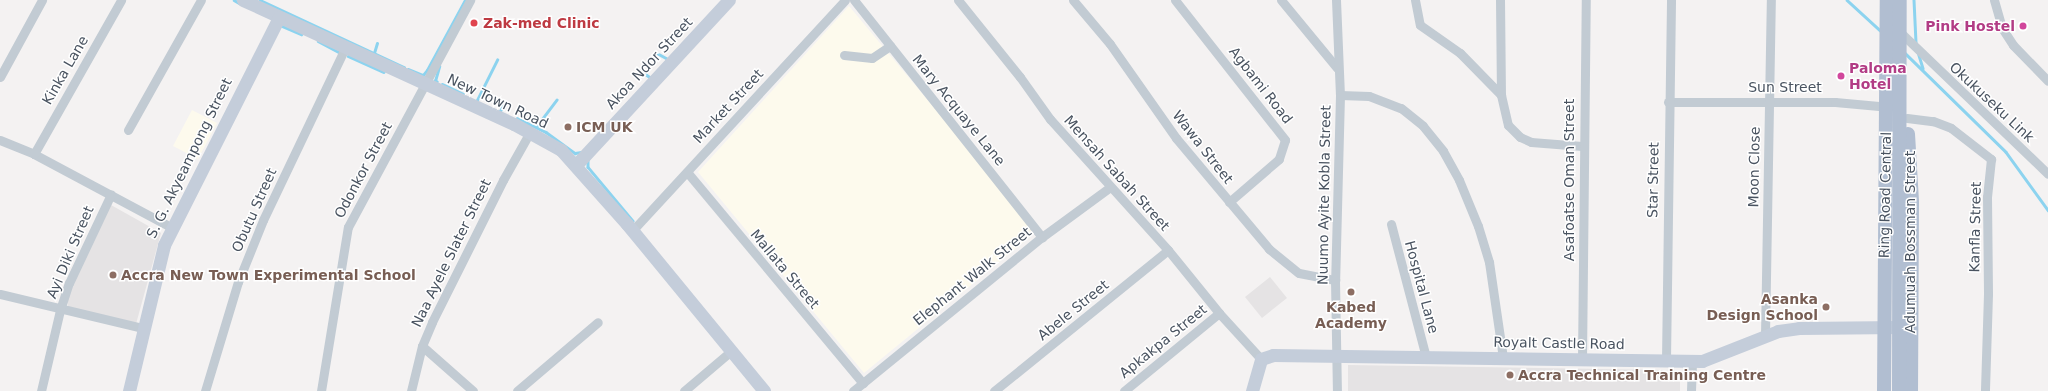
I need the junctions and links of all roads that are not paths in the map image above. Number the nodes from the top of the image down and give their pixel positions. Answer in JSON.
{"nodes":[{"id":1,"x":42,"y":0,"type":"edge"},
{"id":2,"x":121,"y":0,"type":"edge"},
{"id":3,"x":201,"y":0,"type":"edge"},
{"id":4,"x":243,"y":0,"type":"edge"},
{"id":5,"x":470,"y":0,"type":"edge"},
{"id":6,"x":729,"y":0,"type":"edge"},
{"id":7,"x":845,"y":0,"type":"edge"},
{"id":8,"x":854,"y":0,"type":"edge"},
{"id":9,"x":958,"y":0,"type":"edge"},
{"id":10,"x":1073,"y":0,"type":"edge"},
{"id":11,"x":1175,"y":0,"type":"edge"},
{"id":12,"x":1281,"y":0,"type":"edge"},
{"id":13,"x":1336,"y":0,"type":"edge"},
{"id":14,"x":1415,"y":0,"type":"edge"},
{"id":15,"x":1500,"y":0,"type":"edge"},
{"id":16,"x":1586,"y":0,"type":"edge"},
{"id":17,"x":1671,"y":0,"type":"edge"},
{"id":18,"x":1771,"y":0,"type":"edge"},
{"id":19,"x":1887,"y":0,"type":"edge"},
{"id":20,"x":1900,"y":0,"type":"edge"},
{"id":21,"x":1994,"y":0,"type":"edge"},
{"id":22,"x":279,"y":17,"type":"junction"},
{"id":23,"x":1903,"y":38,"type":"junction"},
{"id":24,"x":890,"y":46,"type":"junction"},
{"id":25,"x":345,"y":48,"type":"junction"},
{"id":26,"x":844,"y":55,"type":"dead end"},
{"id":27,"x":1337,"y":68,"type":"junction"},
{"id":28,"x":0,"y":77,"type":"edge"},
{"id":29,"x":2048,"y":81,"type":"edge"},
{"id":30,"x":424,"y":85,"type":"junction"},
{"id":31,"x":1340,"y":95,"type":"junction"},
{"id":32,"x":1501,"y":95,"type":"junction"},
{"id":33,"x":1769,"y":101,"type":"junction"},
{"id":34,"x":1668,"y":102,"type":"junction"},
{"id":35,"x":1886,"y":105,"type":"junction"},
{"id":36,"x":1903,"y":115,"type":"junction"},
{"id":37,"x":128,"y":130,"type":"dead end"},
{"id":38,"x":530,"y":132,"type":"junction"},
{"id":39,"x":0,"y":140,"type":"edge"},
{"id":40,"x":1582,"y":146,"type":"junction"},
{"id":41,"x":34,"y":154,"type":"junction"},
{"id":42,"x":576,"y":165,"type":"junction"},
{"id":43,"x":687,"y":172,"type":"junction"},
{"id":44,"x":2048,"y":174,"type":"edge"},
{"id":45,"x":1110,"y":187,"type":"junction"},
{"id":46,"x":111,"y":194,"type":"junction"},
{"id":47,"x":1229,"y":202,"type":"junction"},
{"id":48,"x":1391,"y":224,"type":"dead end"},
{"id":49,"x":171,"y":227,"type":"junction"},
{"id":50,"x":632,"y":231,"type":"junction"},
{"id":51,"x":1042,"y":237,"type":"junction"},
{"id":52,"x":1168,"y":250,"type":"junction"},
{"id":53,"x":1336,"y":280,"type":"junction"},
{"id":54,"x":0,"y":294,"type":"edge"},
{"id":55,"x":60,"y":310,"type":"junction"},
{"id":56,"x":1219,"y":313,"type":"junction"},
{"id":57,"x":598,"y":322,"type":"dead end"},
{"id":58,"x":143,"y":328,"type":"junction"},
{"id":59,"x":1884,"y":328,"type":"junction"},
{"id":60,"x":1900,"y":328,"type":"junction"},
{"id":61,"x":1765,"y":335,"type":"junction"},
{"id":62,"x":422,"y":346,"type":"junction"},
{"id":63,"x":730,"y":352,"type":"junction"},
{"id":64,"x":1336,"y":357,"type":"junction"},
{"id":65,"x":1426,"y":358,"type":"junction"},
{"id":66,"x":1503,"y":358,"type":"junction"},
{"id":67,"x":1262,"y":359,"type":"junction"},
{"id":68,"x":1582,"y":360,"type":"junction"},
{"id":69,"x":1666,"y":360,"type":"junction"},
{"id":70,"x":1692,"y":361,"type":"junction"},
{"id":71,"x":862,"y":383,"type":"junction"},
{"id":72,"x":1254,"y":388,"type":"edge"},
{"id":73,"x":41,"y":391,"type":"edge"},
{"id":74,"x":129,"y":391,"type":"edge"},
{"id":75,"x":205,"y":391,"type":"edge"},
{"id":76,"x":321,"y":391,"type":"edge"},
{"id":77,"x":411,"y":391,"type":"edge"},
{"id":78,"x":473,"y":391,"type":"edge"},
{"id":79,"x":516,"y":391,"type":"edge"},
{"id":80,"x":684,"y":391,"type":"edge"},
{"id":81,"x":764,"y":391,"type":"edge"},
{"id":82,"x":854,"y":391,"type":"edge"},
{"id":83,"x":994,"y":391,"type":"edge"},
{"id":84,"x":1124,"y":391,"type":"edge"},
{"id":85,"x":1337,"y":391,"type":"edge"},
{"id":86,"x":1691,"y":391,"type":"edge"},
{"id":87,"x":1884,"y":391,"type":"edge"},
{"id":88,"x":1899,"y":391,"type":"edge"},
{"id":89,"x":1911,"y":391,"type":"edge"},
{"id":90,"x":1986,"y":391,"type":"edge"}],
"edges":[{"from":1,"to":28,"type":"street"},
{"from":2,"to":41,"type":"street","name":"Kinka Lane"},
{"from":3,"to":37,"type":"street"},
{"from":4,"to":22,"type":"street","name":"New Town Road"},
{"from":5,"to":30,"type":"street","name":"Odonkor Street"},
{"from":6,"to":42,"type":"street","name":"Akoa Ndor Street"},
{"from":7,"to":43,"type":"street","name":"Market Street"},
{"from":8,"to":24,"type":"street","name":"Mary Acquaye Lane"},
{"from":9,"to":45,"type":"street","name":"Mensah Sabah Street"},
{"from":10,"to":47,"type":"street","name":"Wawa Street"},
{"from":11,"to":47,"type":"street","name":"Agbami Road"},
{"from":12,"to":27,"type":"street"},
{"from":13,"to":27,"type":"street","name":"Nuumo Ayite Kobla Street"},
{"from":14,"to":32,"type":"street"},
{"from":15,"to":32,"type":"street"},
{"from":16,"to":40,"type":"street","name":"Asafoatse Oman Street"},
{"from":17,"to":34,"type":"street","name":"Star Street"},
{"from":18,"to":33,"type":"street","name":"Moon Close"},
{"from":19,"to":35,"type":"main road","name":"Ring Road Central"},
{"from":20,"to":23,"type":"main road"},
{"from":21,"to":29,"type":"street"},
{"from":22,"to":25,"type":"street","name":"New Town Road"},
{"from":22,"to":49,"type":"street","name":"S. G. Akyeampong Street"},
{"from":23,"to":36,"type":"main road","name":"Adumuah Bossman Street"},
{"from":23,"to":44,"type":"street","name":"Okukuseku Link"},
{"from":24,"to":26,"type":"street"},
{"from":24,"to":51,"type":"street","name":"Mary Acquaye Lane"},
{"from":25,"to":30,"type":"street","name":"New Town Road"},
{"from":25,"to":75,"type":"street","name":"Obutu Street"},
{"from":27,"to":31,"type":"street","name":"Nuumo Ayite Kobla Street"},
{"from":30,"to":38,"type":"street","name":"New Town Road"},
{"from":30,"to":76,"type":"street","name":"Odonkor Street"},
{"from":31,"to":53,"type":"street","name":"Nuumo Ayite Kobla Street"},
{"from":31,"to":66,"type":"street"},
{"from":32,"to":40,"type":"street"},
{"from":33,"to":34,"type":"street","name":"Sun Street"},
{"from":33,"to":35,"type":"street","name":"Sun Street"},
{"from":33,"to":61,"type":"street","name":"Moon Close"},
{"from":34,"to":69,"type":"street","name":"Star Street"},
{"from":35,"to":36,"type":"street","name":"Sun Street"},
{"from":35,"to":59,"type":"main road","name":"Ring Road Central"},
{"from":36,"to":60,"type":"main road","name":"Ring Road Central"},
{"from":36,"to":89,"type":"main road","name":"Adumuah Bossman Street"},
{"from":36,"to":90,"type":"street","name":"Kanfla Street"},
{"from":38,"to":42,"type":"street","name":"New Town Road"},
{"from":38,"to":62,"type":"street","name":"Naa Ayele Slater Street"},
{"from":39,"to":41,"type":"street"},
{"from":40,"to":68,"type":"street","name":"Asafoatse Oman Street"},
{"from":41,"to":46,"type":"street"},
{"from":42,"to":50,"type":"street","name":"New Town Road"},
{"from":43,"to":50,"type":"street","name":"Market Street"},
{"from":43,"to":71,"type":"street","name":"Mallata Street"},
{"from":45,"to":51,"type":"street","name":"Elephant Walk Street"},
{"from":45,"to":52,"type":"street","name":"Mensah Sabah Street"},
{"from":46,"to":49,"type":"street"},
{"from":46,"to":55,"type":"street","name":"Ayi Diki Street"},
{"from":47,"to":53,"type":"street","name":"Wawa Street"},
{"from":48,"to":65,"type":"street","name":"Hospital Lane"},
{"from":49,"to":58,"type":"street","name":"S. G. Akyeampong Street"},
{"from":50,"to":63,"type":"street","name":"New Town Road"},
{"from":51,"to":71,"type":"street","name":"Elephant Walk Street"},
{"from":52,"to":56,"type":"street","name":"Mensah Sabah Street"},
{"from":52,"to":83,"type":"street","name":"Abele Street"},
{"from":53,"to":64,"type":"street","name":"Nuumo Ayite Kobla Street"},
{"from":54,"to":55,"type":"street"},
{"from":55,"to":58,"type":"street"},
{"from":55,"to":73,"type":"street","name":"Ayi Diki Street"},
{"from":56,"to":67,"type":"street","name":"Mensah Sabah Street"},
{"from":56,"to":84,"type":"street","name":"Apkakpa Street"},
{"from":57,"to":79,"type":"street"},
{"from":58,"to":74,"type":"street","name":"S. G. Akyeampong Street"},
{"from":59,"to":60,"type":"street","name":"Royalt Castle Road"},
{"from":59,"to":61,"type":"street","name":"Royalt Castle Road"},
{"from":59,"to":87,"type":"main road","name":"Ring Road Central"},
{"from":60,"to":88,"type":"main road","name":"Ring Road Central"},
{"from":61,"to":70,"type":"street","name":"Royalt Castle Road"},
{"from":62,"to":77,"type":"street","name":"Naa Ayele Slater Street"},
{"from":62,"to":78,"type":"street"},
{"from":63,"to":80,"type":"street"},
{"from":63,"to":81,"type":"street","name":"New Town Road"},
{"from":64,"to":65,"type":"street","name":"Royalt Castle Road"},
{"from":64,"to":67,"type":"street","name":"Royalt Castle Road"},
{"from":64,"to":85,"type":"street","name":"Nuumo Ayite Kobla Street"},
{"from":65,"to":66,"type":"street","name":"Royalt Castle Road"},
{"from":66,"to":68,"type":"street","name":"Royalt Castle Road"},
{"from":67,"to":72,"type":"street"},
{"from":68,"to":69,"type":"street","name":"Royalt Castle Road"},
{"from":69,"to":70,"type":"street","name":"Royalt Castle Road"},
{"from":70,"to":86,"type":"street"},
{"from":71,"to":82,"type":"street","name":"Elephant Walk Street"}]}
